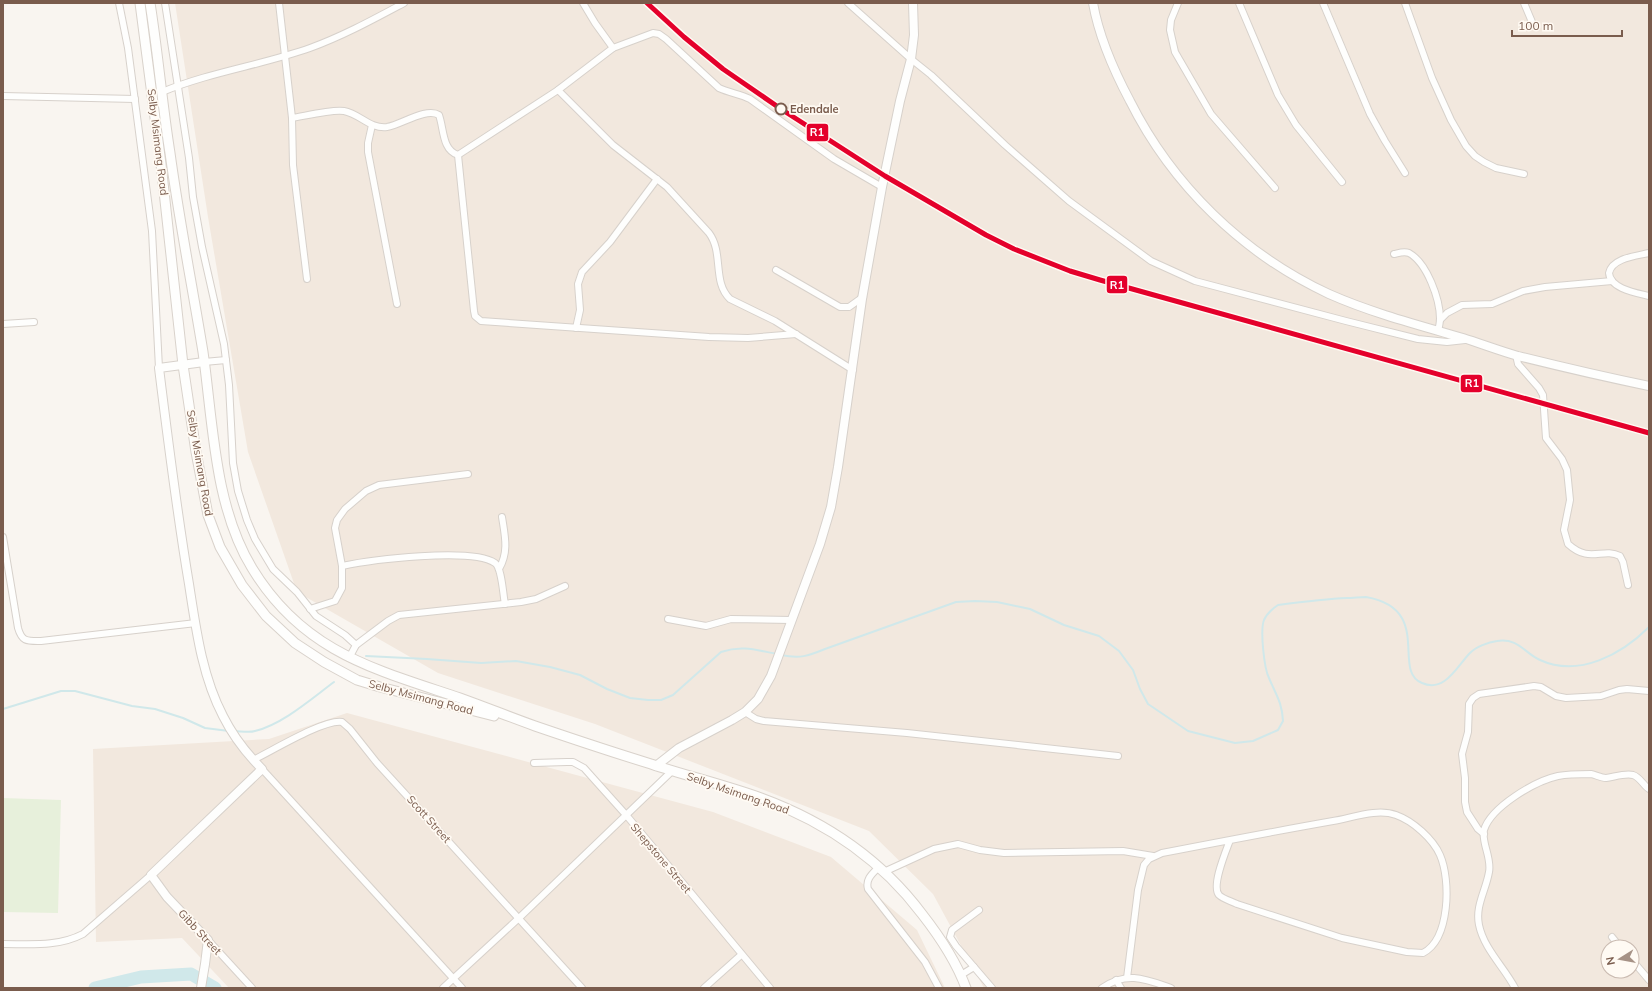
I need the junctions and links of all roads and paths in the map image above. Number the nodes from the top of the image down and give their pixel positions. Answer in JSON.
{"nodes":[{"id":1,"x":119,"y":3,"type":"edge"},
{"id":2,"x":140,"y":3,"type":"edge"},
{"id":3,"x":150,"y":3,"type":"edge"},
{"id":4,"x":165,"y":3,"type":"edge"},
{"id":5,"x":279,"y":3,"type":"edge"},
{"id":6,"x":404,"y":3,"type":"edge"},
{"id":7,"x":583,"y":3,"type":"edge"},
{"id":8,"x":848,"y":3,"type":"edge"},
{"id":9,"x":913,"y":3,"type":"edge"},
{"id":10,"x":1093,"y":3,"type":"edge"},
{"id":11,"x":1178,"y":3,"type":"edge"},
{"id":12,"x":1239,"y":3,"type":"edge"},
{"id":13,"x":1323,"y":3,"type":"edge"},
{"id":14,"x":1405,"y":3,"type":"edge"},
{"id":15,"x":1524,"y":3,"type":"edge"},
{"id":16,"x":1532,"y":22,"type":"dead end"},
{"id":17,"x":613,"y":48,"type":"junction"},
{"id":18,"x":284,"y":56,"type":"junction"},
{"id":19,"x":911,"y":60,"type":"junction"},
{"id":20,"x":178,"y":86,"type":"junction"},
{"id":21,"x":558,"y":90,"type":"junction"},
{"id":22,"x":162,"y":92,"type":"junction"},
{"id":23,"x":3,"y":96,"type":"edge"},
{"id":24,"x":135,"y":99,"type":"junction"},
{"id":25,"x":292,"y":118,"type":"junction"},
{"id":26,"x":372,"y":125,"type":"junction"},
{"id":27,"x":458,"y":155,"type":"junction"},
{"id":28,"x":1405,"y":173,"type":"dead end"},
{"id":29,"x":1524,"y":174,"type":"dead end"},
{"id":30,"x":657,"y":179,"type":"junction"},
{"id":31,"x":1342,"y":182,"type":"dead end"},
{"id":32,"x":882,"y":187,"type":"junction"},
{"id":33,"x":1275,"y":188,"type":"dead end"},
{"id":34,"x":1649,"y":253,"type":"edge"},
{"id":35,"x":1394,"y":254,"type":"dead end"},
{"id":36,"x":776,"y":270,"type":"dead end"},
{"id":37,"x":307,"y":279,"type":"dead end"},
{"id":38,"x":1612,"y":281,"type":"junction"},
{"id":39,"x":863,"y":296,"type":"junction"},
{"id":40,"x":1649,"y":296,"type":"edge"},
{"id":41,"x":397,"y":304,"type":"dead end"},
{"id":42,"x":1440,"y":320,"type":"junction"},
{"id":43,"x":34,"y":322,"type":"dead end"},
{"id":44,"x":3,"y":324,"type":"edge"},
{"id":45,"x":576,"y":328,"type":"junction"},
{"id":46,"x":1438,"y":331,"type":"junction"},
{"id":47,"x":796,"y":334,"type":"junction"},
{"id":48,"x":1467,"y":339,"type":"junction"},
{"id":49,"x":1516,"y":355,"type":"junction"},
{"id":50,"x":226,"y":360,"type":"junction"},
{"id":51,"x":204,"y":362,"type":"junction"},
{"id":52,"x":183,"y":365,"type":"junction"},
{"id":53,"x":160,"y":368,"type":"junction"},
{"id":54,"x":852,"y":370,"type":"junction"},
{"id":55,"x":1649,"y":386,"type":"edge"},
{"id":56,"x":468,"y":474,"type":"dead end"},
{"id":57,"x":502,"y":517,"type":"dead end"},
{"id":58,"x":3,"y":537,"type":"edge"},
{"id":59,"x":342,"y":566,"type":"junction"},
{"id":60,"x":499,"y":569,"type":"junction"},
{"id":61,"x":1628,"y":585,"type":"dead end"},
{"id":62,"x":565,"y":586,"type":"dead end"},
{"id":63,"x":505,"y":604,"type":"junction"},
{"id":64,"x":310,"y":609,"type":"junction"},
{"id":65,"x":668,"y":619,"type":"dead end"},
{"id":66,"x":791,"y":620,"type":"junction"},
{"id":67,"x":196,"y":623,"type":"junction"},
{"id":68,"x":356,"y":645,"type":"junction"},
{"id":69,"x":349,"y":658,"type":"junction"},
{"id":70,"x":1649,"y":691,"type":"edge"},
{"id":71,"x":745,"y":712,"type":"junction"},
{"id":72,"x":534,"y":726,"type":"junction"},
{"id":73,"x":1118,"y":756,"type":"dead end"},
{"id":74,"x":253,"y":760,"type":"junction"},
{"id":75,"x":534,"y":763,"type":"dead end"},
{"id":76,"x":656,"y":766,"type":"junction"},
{"id":77,"x":262,"y":769,"type":"junction"},
{"id":78,"x":672,"y":771,"type":"junction"},
{"id":79,"x":1649,"y":789,"type":"edge"},
{"id":80,"x":627,"y":816,"type":"junction"},
{"id":81,"x":1484,"y":834,"type":"junction"},
{"id":82,"x":1230,"y":840,"type":"junction"},
{"id":83,"x":1153,"y":856,"type":"junction"},
{"id":84,"x":882,"y":869,"type":"junction"},
{"id":85,"x":151,"y":875,"type":"junction"},
{"id":86,"x":978,"y":910,"type":"dead end"},
{"id":87,"x":519,"y":918,"type":"junction"},
{"id":88,"x":208,"y":940,"type":"junction"},
{"id":89,"x":3,"y":944,"type":"edge"},
{"id":90,"x":741,"y":955,"type":"junction"},
{"id":91,"x":974,"y":968,"type":"junction"},
{"id":92,"x":1640,"y":969,"type":"edge"},
{"id":93,"x":961,"y":975,"type":"junction"},
{"id":94,"x":453,"y":978,"type":"junction"},
{"id":95,"x":1127,"y":978,"type":"junction"},
{"id":96,"x":1116,"y":980,"type":"junction"},
{"id":97,"x":1649,"y":980,"type":"edge"},
{"id":98,"x":200,"y":988,"type":"edge"},
{"id":99,"x":252,"y":988,"type":"edge"},
{"id":100,"x":443,"y":988,"type":"edge"},
{"id":101,"x":462,"y":988,"type":"edge"},
{"id":102,"x":582,"y":988,"type":"edge"},
{"id":103,"x":704,"y":988,"type":"edge"},
{"id":104,"x":770,"y":988,"type":"edge"},
{"id":105,"x":939,"y":988,"type":"edge"},
{"id":106,"x":966,"y":988,"type":"edge"},
{"id":107,"x":992,"y":988,"type":"edge"},
{"id":108,"x":1102,"y":988,"type":"edge"},
{"id":109,"x":1121,"y":988,"type":"edge"},
{"id":110,"x":1171,"y":988,"type":"edge"},
{"id":111,"x":1515,"y":988,"type":"edge"}],
"edges":[{"from":1,"to":24,"type":"street"},
{"from":2,"to":52,"type":"main road","name":"Selby Msimang Road"},
{"from":3,"to":22,"type":"main road","name":"Selby Msimang Road"},
{"from":4,"to":20,"type":"street"},
{"from":5,"to":18,"type":"street"},
{"from":6,"to":18,"type":"street"},
{"from":7,"to":17,"type":"street"},
{"from":8,"to":19,"type":"street"},
{"from":9,"to":19,"type":"street"},
{"from":10,"to":46,"type":"street"},
{"from":11,"to":33,"type":"street"},
{"from":12,"to":31,"type":"street"},
{"from":13,"to":28,"type":"street"},
{"from":14,"to":29,"type":"street"},
{"from":15,"to":16,"type":"street"},
{"from":17,"to":21,"type":"street"},
{"from":17,"to":32,"type":"street"},
{"from":18,"to":20,"type":"street"},
{"from":18,"to":25,"type":"street"},
{"from":19,"to":32,"type":"street"},
{"from":19,"to":48,"type":"street"},
{"from":20,"to":22,"type":"street"},
{"from":20,"to":50,"type":"street"},
{"from":21,"to":27,"type":"street"},
{"from":21,"to":30,"type":"street"},
{"from":22,"to":51,"type":"main road","name":"Selby Msimang Road"},
{"from":23,"to":24,"type":"street"},
{"from":24,"to":53,"type":"street"},
{"from":25,"to":26,"type":"street"},
{"from":25,"to":37,"type":"street"},
{"from":26,"to":27,"type":"street"},
{"from":26,"to":41,"type":"street"},
{"from":27,"to":45,"type":"street"},
{"from":30,"to":45,"type":"street"},
{"from":30,"to":47,"type":"street"},
{"from":32,"to":39,"type":"street"},
{"from":34,"to":38,"type":"street"},
{"from":35,"to":42,"type":"street"},
{"from":36,"to":39,"type":"street"},
{"from":38,"to":40,"type":"street"},
{"from":38,"to":42,"type":"street"},
{"from":39,"to":54,"type":"street"},
{"from":42,"to":46,"type":"street"},
{"from":43,"to":44,"type":"street"},
{"from":45,"to":47,"type":"street"},
{"from":46,"to":48,"type":"street"},
{"from":47,"to":54,"type":"street"},
{"from":48,"to":49,"type":"street"},
{"from":49,"to":55,"type":"street"},
{"from":49,"to":61,"type":"street"},
{"from":50,"to":51,"type":"street"},
{"from":50,"to":64,"type":"street"},
{"from":51,"to":52,"type":"street"},
{"from":51,"to":69,"type":"main road","name":"Selby Msimang Road"},
{"from":52,"to":53,"type":"street"},
{"from":52,"to":72,"type":"main road","name":"Selby Msimang Road"},
{"from":53,"to":67,"type":"street"},
{"from":54,"to":66,"type":"street"},
{"from":56,"to":59,"type":"street"},
{"from":57,"to":60,"type":"street"},
{"from":58,"to":67,"type":"street"},
{"from":59,"to":60,"type":"street"},
{"from":59,"to":64,"type":"street"},
{"from":60,"to":63,"type":"street"},
{"from":62,"to":63,"type":"street"},
{"from":63,"to":68,"type":"street"},
{"from":64,"to":68,"type":"street"},
{"from":65,"to":66,"type":"street"},
{"from":66,"to":71,"type":"street"},
{"from":67,"to":74,"type":"street"},
{"from":68,"to":69,"type":"street"},
{"from":69,"to":72,"type":"main road","name":"Selby Msimang Road"},
{"from":70,"to":81,"type":"street"},
{"from":71,"to":73,"type":"street"},
{"from":71,"to":76,"type":"street"},
{"from":72,"to":76,"type":"main road","name":"Selby Msimang Road"},
{"from":74,"to":77,"type":"street"},
{"from":74,"to":87,"type":"street","name":"Scott Street"},
{"from":75,"to":80,"type":"street","name":"Shepstone Street"},
{"from":76,"to":78,"type":"main road","name":"Selby Msimang Road"},
{"from":77,"to":85,"type":"street"},
{"from":77,"to":94,"type":"street"},
{"from":78,"to":80,"type":"street"},
{"from":78,"to":84,"type":"main road","name":"Selby Msimang Road"},
{"from":79,"to":81,"type":"street"},
{"from":80,"to":87,"type":"street"},
{"from":80,"to":90,"type":"street","name":"Shepstone Street"},
{"from":81,"to":111,"type":"street"},
{"from":82,"to":82,"type":"street"},
{"from":82,"to":83,"type":"street"},
{"from":83,"to":84,"type":"street"},
{"from":83,"to":95,"type":"street"},
{"from":84,"to":93,"type":"main road","name":"Selby Msimang Road"},
{"from":84,"to":105,"type":"street"},
{"from":85,"to":88,"type":"street","name":"Gibb Street"},
{"from":85,"to":89,"type":"street"},
{"from":86,"to":91,"type":"street"},
{"from":87,"to":94,"type":"street"},
{"from":87,"to":102,"type":"street","name":"Scott Street"},
{"from":88,"to":98,"type":"street"},
{"from":88,"to":99,"type":"street","name":"Gibb Street"},
{"from":90,"to":103,"type":"street"},
{"from":90,"to":104,"type":"street","name":"Shepstone Street"},
{"from":91,"to":93,"type":"street"},
{"from":91,"to":107,"type":"street"},
{"from":92,"to":97,"type":"street"},
{"from":93,"to":106,"type":"main road","name":"Selby Msimang Road"},
{"from":94,"to":100,"type":"street"},
{"from":94,"to":101,"type":"street"},
{"from":95,"to":96,"type":"street"},
{"from":95,"to":110,"type":"street"},
{"from":96,"to":108,"type":"street"},
{"from":96,"to":109,"type":"street"}]}
